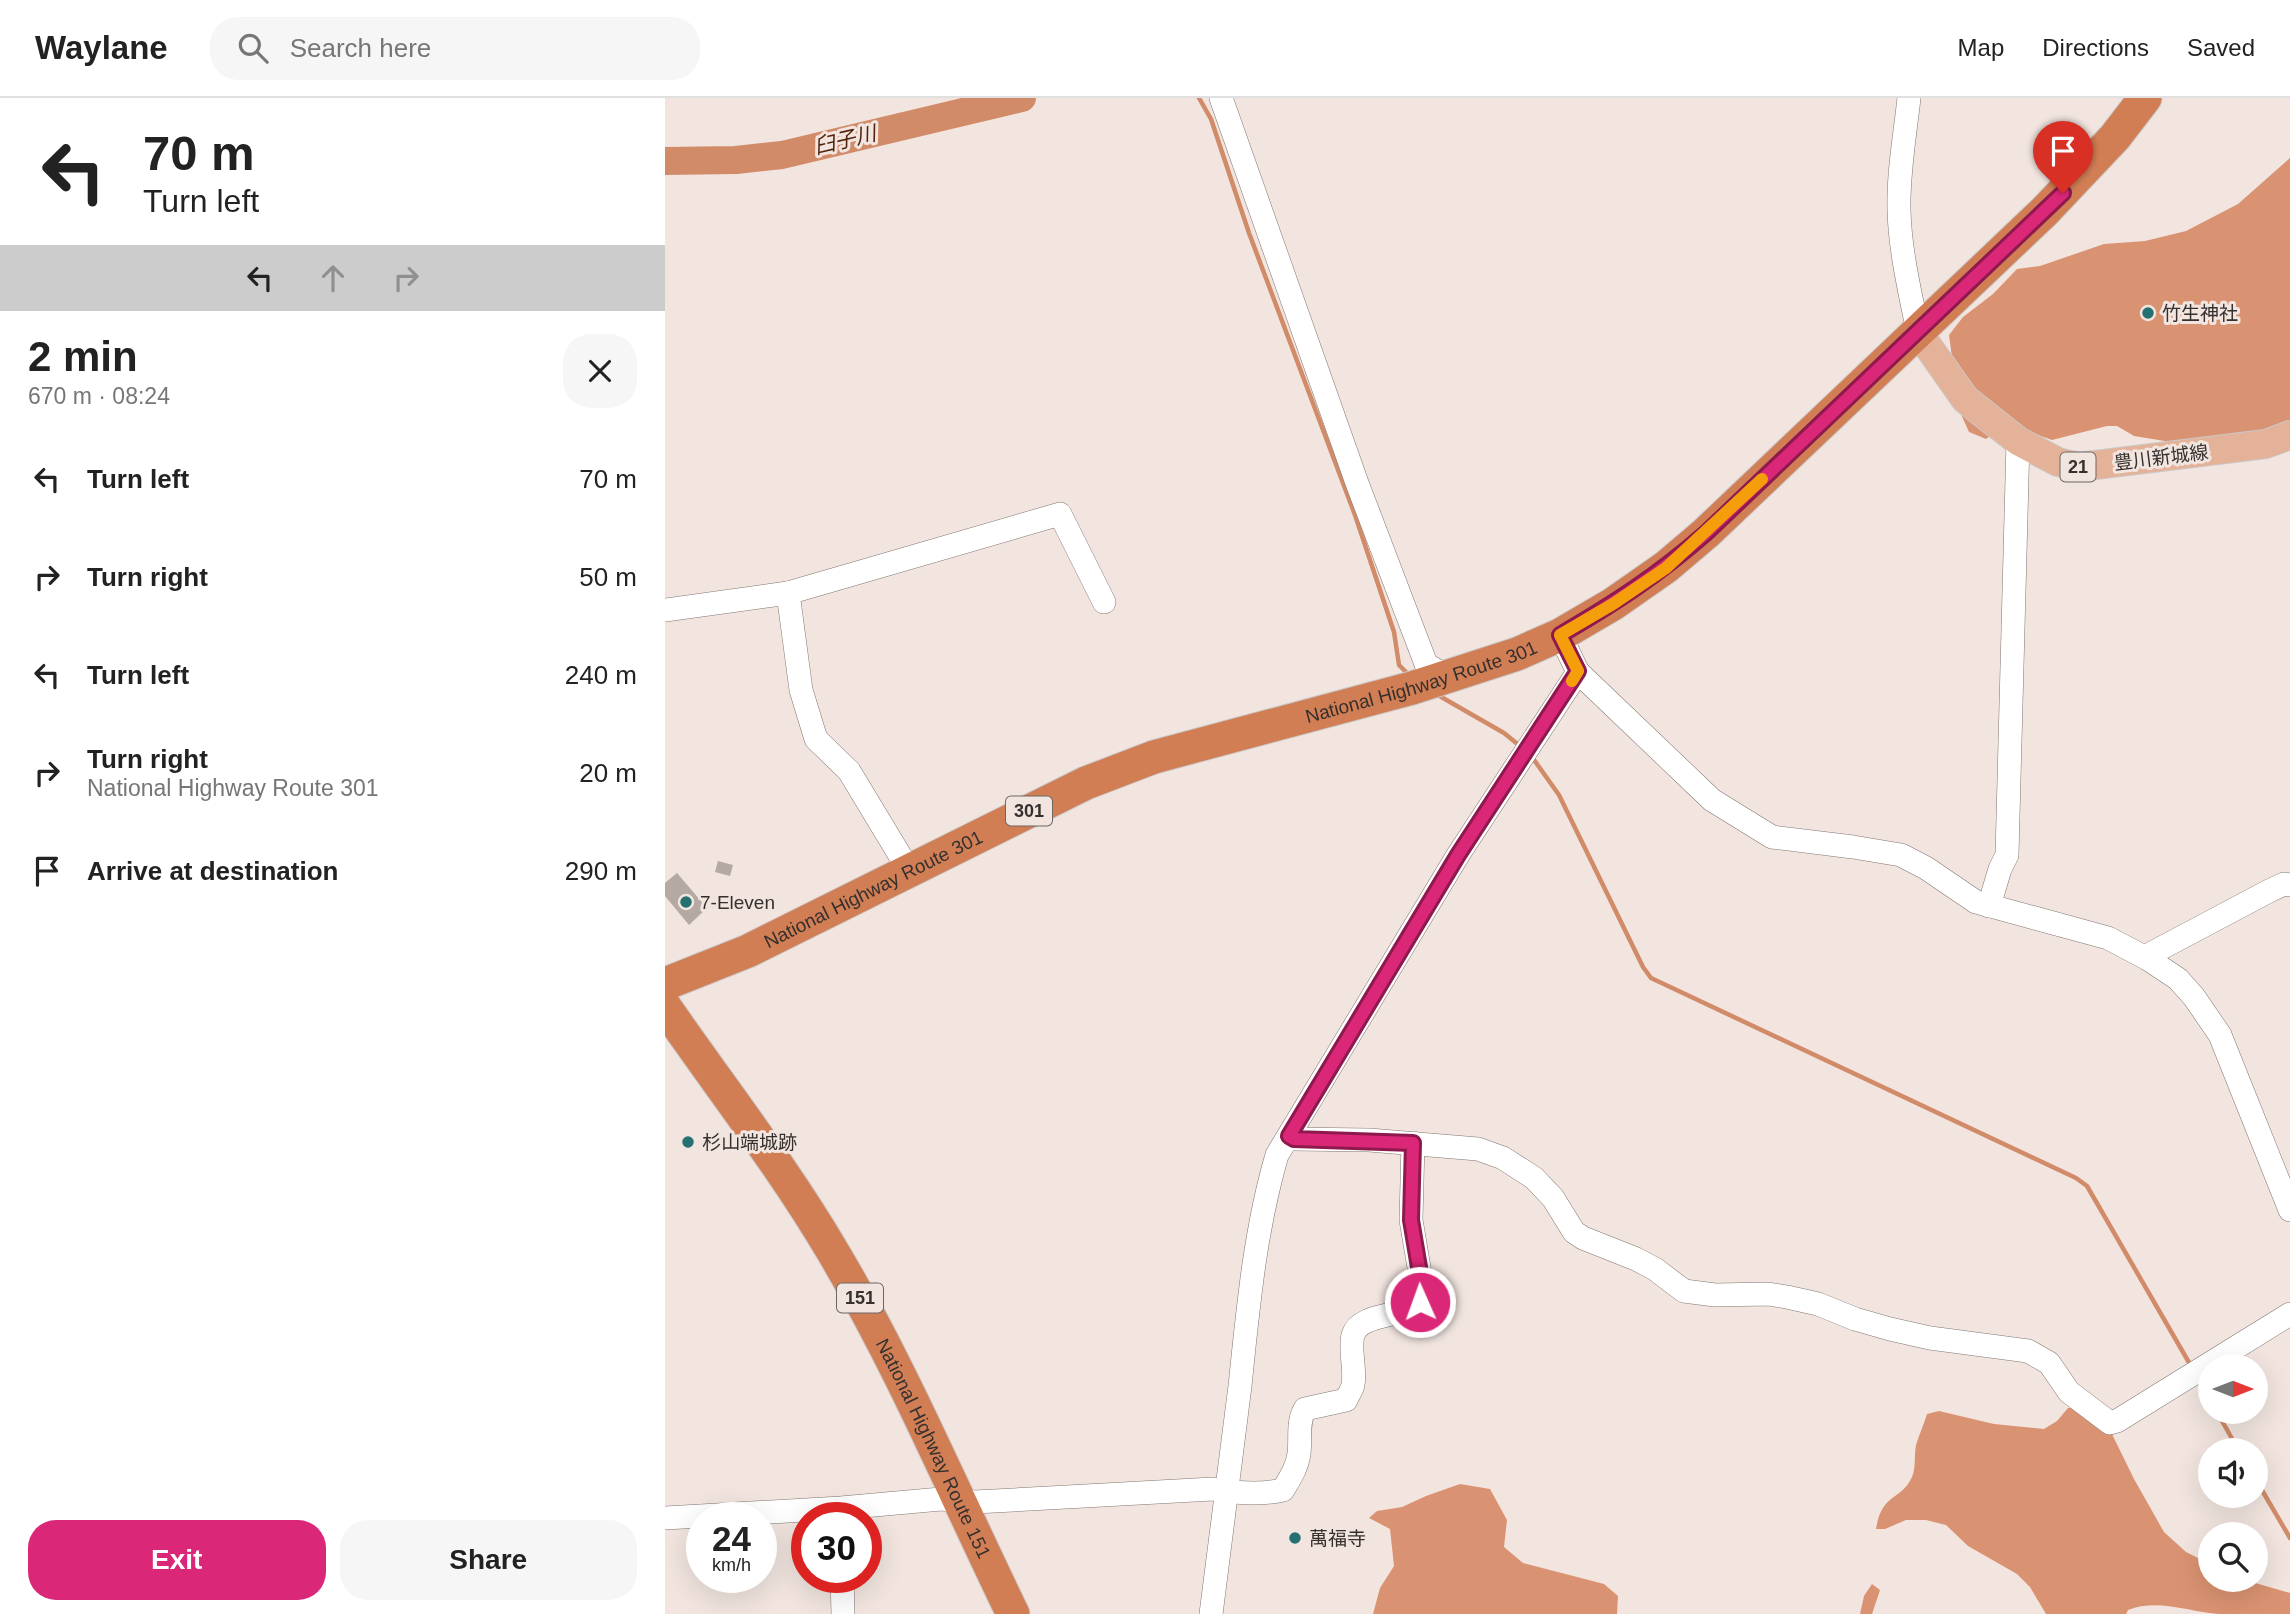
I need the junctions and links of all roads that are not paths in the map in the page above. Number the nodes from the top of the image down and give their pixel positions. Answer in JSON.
{"nodes":[{"id":1,"x":1221,"y":98,"type":"edge"},
{"id":2,"x":1909,"y":98,"type":"edge"},
{"id":3,"x":2145,"y":98,"type":"edge"},
{"id":4,"x":1918,"y":332,"type":"junction"},
{"id":5,"x":2290,"y":435,"type":"edge"},
{"id":6,"x":2018,"y":441,"type":"junction"},
{"id":7,"x":788,"y":593,"type":"junction"},
{"id":8,"x":1104,"y":602,"type":"dead end"},
{"id":9,"x":665,"y":610,"type":"edge"},
{"id":10,"x":1560,"y":635,"type":"junction"},
{"id":11,"x":1578,"y":671,"type":"junction"},
{"id":12,"x":1431,"y":682,"type":"junction"},
{"id":13,"x":910,"y":872,"type":"junction"},
{"id":14,"x":2290,"y":885,"type":"edge"},
{"id":15,"x":1989,"y":906,"type":"junction"},
{"id":16,"x":2148,"y":959,"type":"junction"},
{"id":17,"x":665,"y":984,"type":"edge"},
{"id":18,"x":665,"y":1007,"type":"edge"},
{"id":19,"x":1289,"y":1136,"type":"junction"},
{"id":20,"x":1413,"y":1143,"type":"junction"},
{"id":21,"x":2290,"y":1210,"type":"edge"},
{"id":22,"x":2290,"y":1314,"type":"edge"},
{"id":23,"x":1228,"y":1492,"type":"junction"},
{"id":24,"x":958,"y":1501,"type":"junction"},
{"id":25,"x":882,"y":1507,"type":"edge"},
{"id":26,"x":791,"y":1514,"type":"edge"},
{"id":27,"x":665,"y":1518,"type":"edge"},
{"id":28,"x":842,"y":1593,"type":"edge"},
{"id":29,"x":842,"y":1614,"type":"edge"},
{"id":30,"x":1013,"y":1614,"type":"edge"},
{"id":31,"x":1211,"y":1614,"type":"edge"}],
"edges":[{"from":1,"to":12,"type":"street"},
{"from":2,"to":4,"type":"street"},
{"from":3,"to":4,"type":"highway","name":"National Highway Route 301","number":"301"},
{"from":4,"to":6,"type":"main road","name":"豊川新城線","number":"21"},
{"from":4,"to":10,"type":"highway","name":"National Highway Route 301","number":"301"},
{"from":5,"to":6,"type":"main road","name":"豊川新城線","number":"21"},
{"from":6,"to":15,"type":"street"},
{"from":7,"to":8,"type":"street"},
{"from":7,"to":9,"type":"street"},
{"from":7,"to":13,"type":"street"},
{"from":10,"to":11,"type":"street"},
{"from":10,"to":12,"type":"highway","name":"National Highway Route 301","number":"301"},
{"from":11,"to":15,"type":"street"},
{"from":11,"to":19,"type":"street"},
{"from":12,"to":13,"type":"highway","name":"National Highway Route 301","number":"301"},
{"from":13,"to":17,"type":"highway","name":"National Highway Route 301","number":"301"},
{"from":14,"to":16,"type":"street"},
{"from":15,"to":16,"type":"street"},
{"from":16,"to":21,"type":"street"},
{"from":18,"to":24,"type":"highway","name":"National Highway Route 151","number":"151"},
{"from":19,"to":20,"type":"street"},
{"from":19,"to":23,"type":"street"},
{"from":20,"to":22,"type":"street"},
{"from":20,"to":23,"type":"street"},
{"from":23,"to":24,"type":"street"},
{"from":23,"to":31,"type":"street"},
{"from":24,"to":25,"type":"street"},
{"from":24,"to":30,"type":"highway","name":"National Highway Route 151","number":"151"},
{"from":26,"to":27,"type":"street"},
{"from":28,"to":29,"type":"street"}]}
